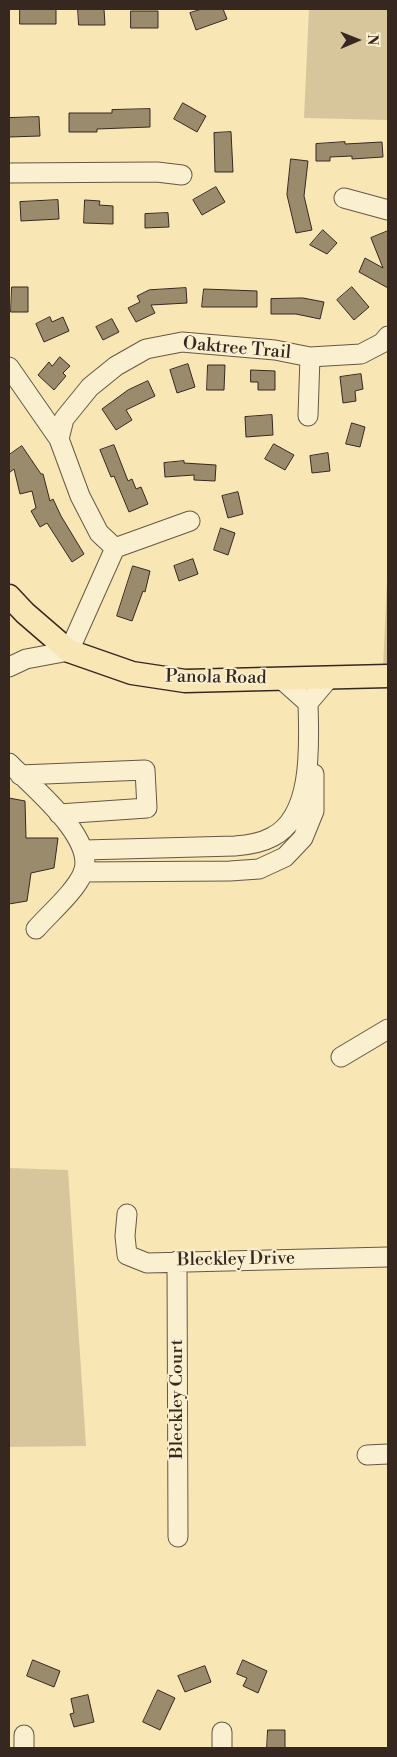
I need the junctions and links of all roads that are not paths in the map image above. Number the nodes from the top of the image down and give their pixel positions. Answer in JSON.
{"nodes":[{"id":1,"x":9,"y":173,"type":"edge"},
{"id":2,"x":182,"y":175,"type":"dead end"},
{"id":3,"x":344,"y":198,"type":"dead end"},
{"id":4,"x":388,"y":210,"type":"edge"},
{"id":5,"x":388,"y":336,"type":"edge"},
{"id":6,"x":310,"y":357,"type":"junction"},
{"id":7,"x":9,"y":366,"type":"edge"},
{"id":8,"x":308,"y":416,"type":"dead end"},
{"id":9,"x":59,"y":439,"type":"junction"},
{"id":10,"x":190,"y":521,"type":"dead end"},
{"id":11,"x":115,"y":548,"type":"junction"},
{"id":12,"x":9,"y":596,"type":"edge"},
{"id":13,"x":41,"y":627,"type":"junction"},
{"id":14,"x":69,"y":651,"type":"junction"},
{"id":15,"x":26,"y":659,"type":"junction"},
{"id":16,"x":9,"y":667,"type":"edge"},
{"id":17,"x":388,"y":676,"type":"edge"},
{"id":18,"x":330,"y":677,"type":"junction"},
{"id":19,"x":280,"y":678,"type":"junction"},
{"id":20,"x":308,"y":703,"type":"junction"},
{"id":21,"x":309,"y":759,"type":"junction"},
{"id":22,"x":14,"y":769,"type":"edge"},
{"id":23,"x":59,"y":814,"type":"junction"},
{"id":24,"x":235,"y":846,"type":"junction"},
{"id":25,"x":84,"y":850,"type":"junction"},
{"id":26,"x":236,"y":871,"type":"junction"},
{"id":27,"x":83,"y":872,"type":"junction"},
{"id":28,"x":36,"y":929,"type":"dead end"},
{"id":29,"x":388,"y":1029,"type":"edge"},
{"id":30,"x":341,"y":1057,"type":"dead end"},
{"id":31,"x":127,"y":1214,"type":"dead end"},
{"id":32,"x":388,"y":1257,"type":"edge"},
{"id":33,"x":177,"y":1262,"type":"junction"},
{"id":34,"x":367,"y":1454,"type":"dead end"},
{"id":35,"x":388,"y":1454,"type":"edge"},
{"id":36,"x":178,"y":1537,"type":"dead end"}],
"edges":[{"from":1,"to":2,"type":"street"},
{"from":3,"to":4,"type":"street"},
{"from":5,"to":6,"type":"street","name":"Oaktree Trail"},
{"from":6,"to":8,"type":"street"},
{"from":6,"to":9,"type":"street","name":"Oaktree Trail"},
{"from":7,"to":9,"type":"street"},
{"from":9,"to":11,"type":"street"},
{"from":10,"to":11,"type":"street"},
{"from":11,"to":14,"type":"street"},
{"from":12,"to":13,"type":"main road","name":"Panola Road"},
{"from":13,"to":14,"type":"main road","name":"Panola Road"},
{"from":13,"to":15,"type":"street"},
{"from":14,"to":15,"type":"street"},
{"from":14,"to":19,"type":"main road","name":"Panola Road"},
{"from":15,"to":16,"type":"street"},
{"from":17,"to":18,"type":"main road","name":"Panola Road"},
{"from":18,"to":19,"type":"main road","name":"Panola Road"},
{"from":18,"to":20,"type":"street"},
{"from":19,"to":20,"type":"street"},
{"from":20,"to":21,"type":"street"},
{"from":21,"to":24,"type":"street"},
{"from":21,"to":26,"type":"street"},
{"from":22,"to":23,"type":"street"},
{"from":22,"to":23,"type":"street"},
{"from":23,"to":25,"type":"street"},
{"from":24,"to":25,"type":"street"},
{"from":24,"to":26,"type":"street"},
{"from":25,"to":27,"type":"street"},
{"from":26,"to":27,"type":"street"},
{"from":27,"to":28,"type":"street"},
{"from":29,"to":30,"type":"street"},
{"from":31,"to":33,"type":"street","name":"Bleckley Drive"},
{"from":32,"to":33,"type":"street","name":"Bleckley Drive"},
{"from":33,"to":36,"type":"street","name":"Bleckley Court"},
{"from":34,"to":35,"type":"street"}]}
